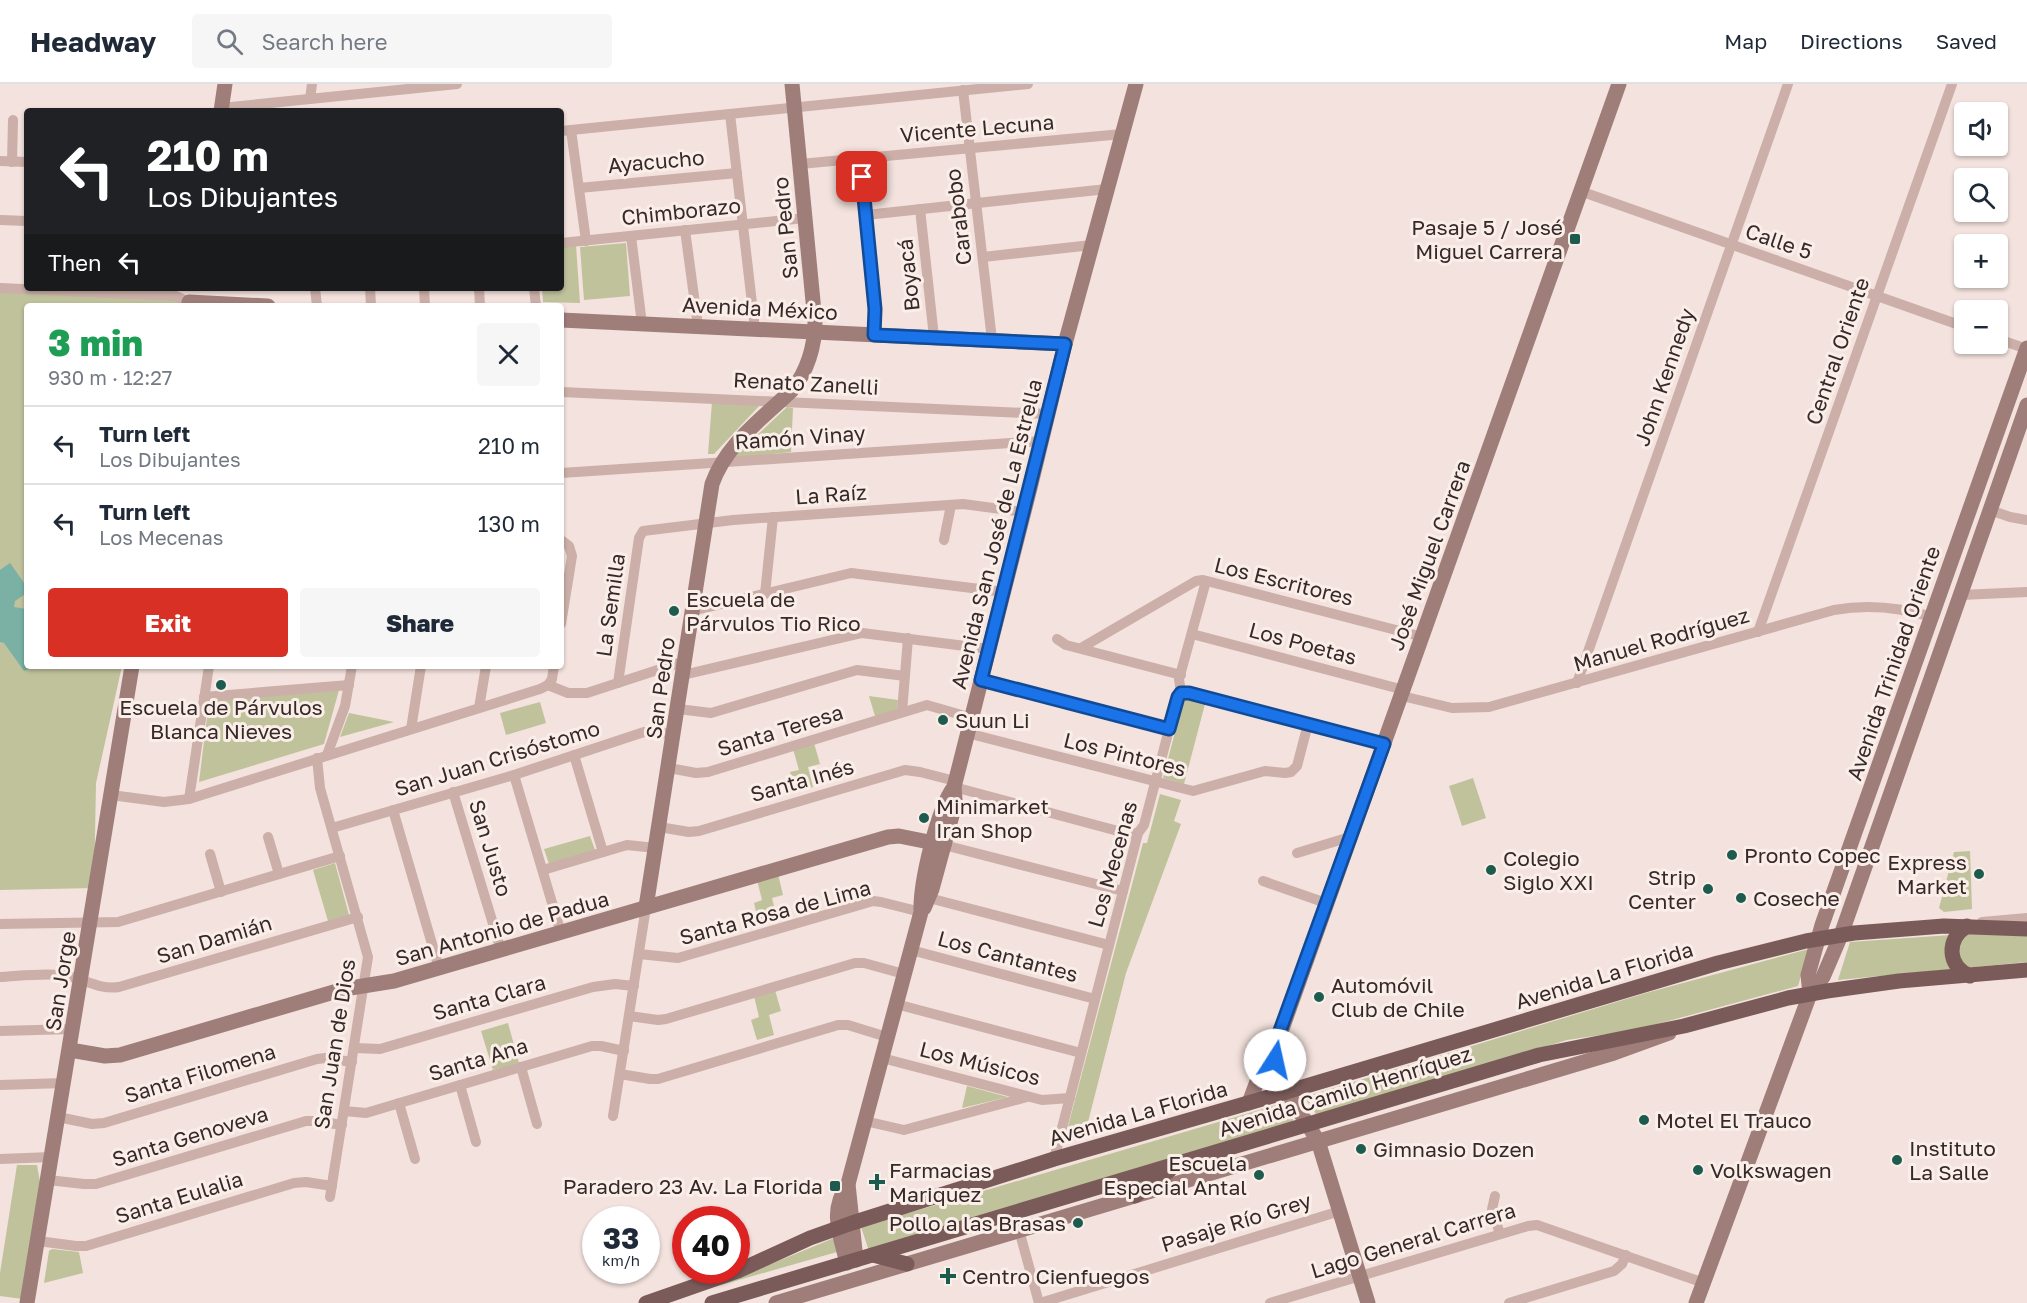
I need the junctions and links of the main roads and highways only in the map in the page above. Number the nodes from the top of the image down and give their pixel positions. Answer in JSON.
{"nodes":[{"id":1,"x":1967,"y":926,"type":"junction"},
{"id":2,"x":2027,"y":929,"type":"edge"},
{"id":3,"x":2027,"y":972,"type":"edge"},
{"id":4,"x":1970,"y":976,"type":"junction"},
{"id":5,"x":1179,"y":1163,"type":"junction"},
{"id":6,"x":1135,"y":1196,"type":"road end"},
{"id":7,"x":873,"y":1255,"type":"junction"},
{"id":8,"x":907,"y":1264,"type":"road end"},
{"id":9,"x":734,"y":1300,"type":"edge"},
{"id":10,"x":646,"y":1303,"type":"edge"},
{"id":11,"x":712,"y":1303,"type":"edge"}],
"edges":[{"from":1,"to":2,"type":"main road","name":"Avenida La Florida"},
{"from":1,"to":4,"type":"main road"},
{"from":1,"to":10,"type":"main road","name":"Avenida La Florida"},
{"from":3,"to":4,"type":"main road"},
{"from":4,"to":5,"type":"main road","name":"Avenida Camilo Henríquez"},
{"from":5,"to":6,"type":"main road"},
{"from":5,"to":7,"type":"main road","name":"Avenida Camilo Henríquez"},
{"from":7,"to":8,"type":"main road"},
{"from":7,"to":9,"type":"main road","name":"Avenida Camilo Henríquez"},
{"from":9,"to":11,"type":"main road","name":"Avenida Camilo Henríquez"}]}
